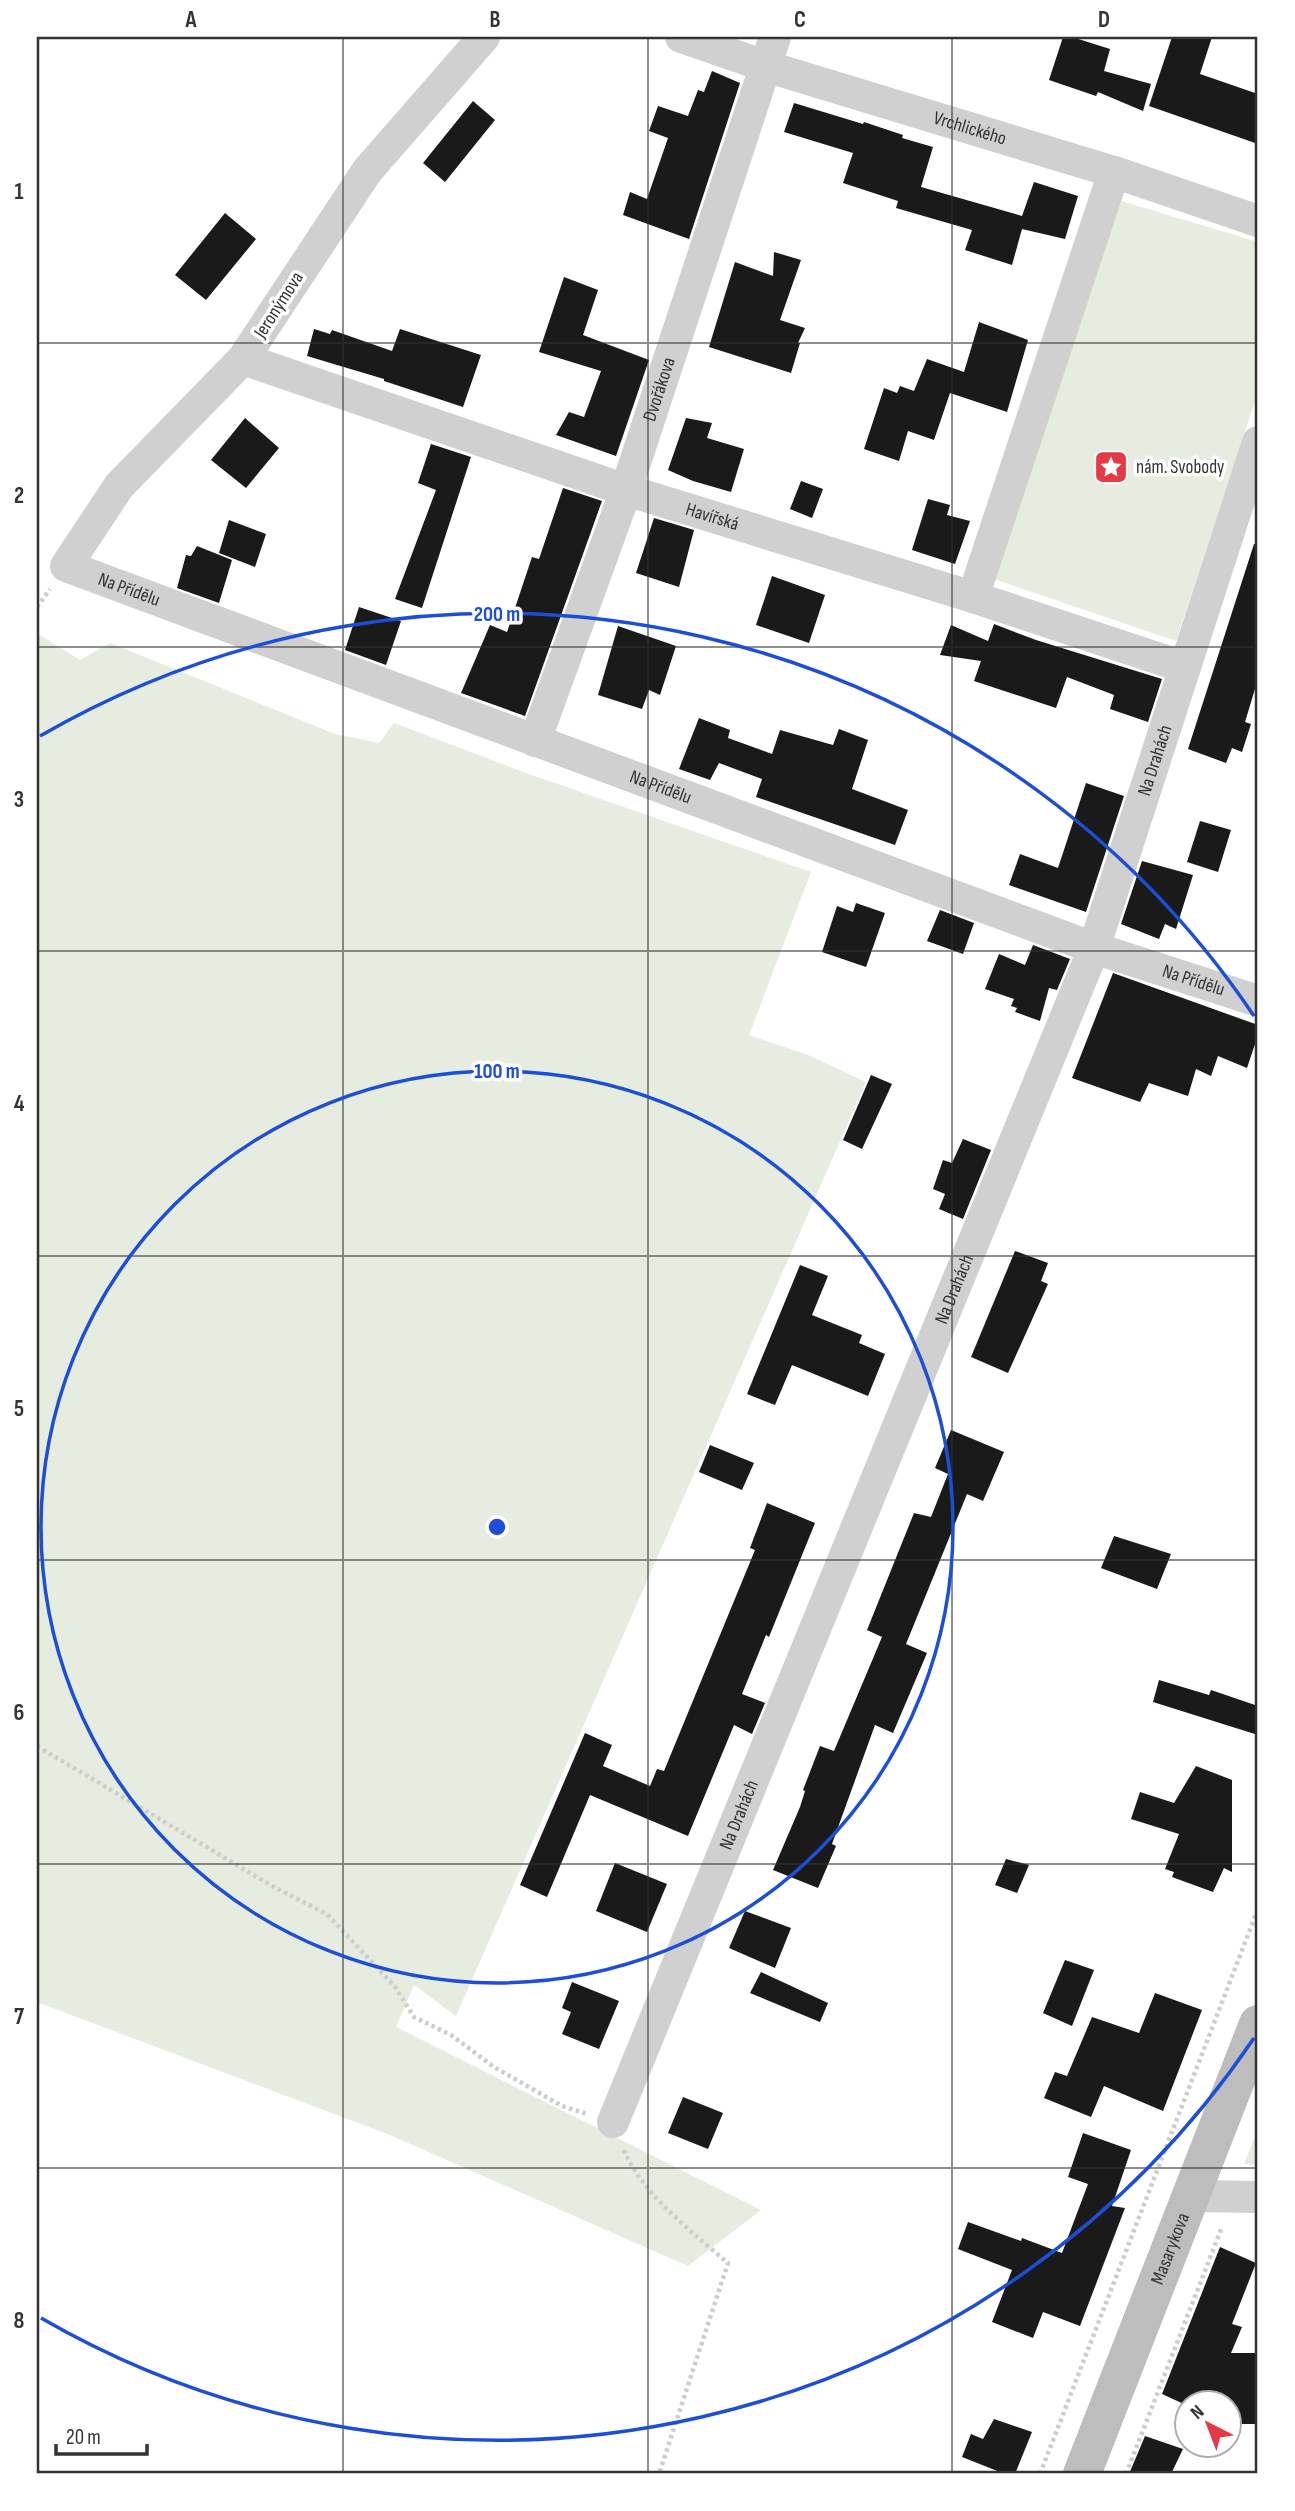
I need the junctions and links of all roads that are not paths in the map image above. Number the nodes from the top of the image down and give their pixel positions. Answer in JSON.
{"nodes":[{"id":1,"x":484,"y":37,"type":"edge"},
{"id":2,"x":681,"y":37,"type":"edge"},
{"id":3,"x":770,"y":51,"type":"edge"},
{"id":4,"x":1114,"y":172,"type":"junction"},
{"id":5,"x":1258,"y":221,"type":"edge"},
{"id":6,"x":243,"y":359,"type":"junction"},
{"id":7,"x":1258,"y":442,"type":"edge"},
{"id":8,"x":626,"y":490,"type":"junction"},
{"id":9,"x":66,"y":566,"type":"joint"},
{"id":10,"x":973,"y":597,"type":"junction"},
{"id":11,"x":1184,"y":667,"type":"junction"},
{"id":12,"x":535,"y":741,"type":"junction"},
{"id":13,"x":1094,"y":948,"type":"junction"},
{"id":14,"x":1258,"y":1001,"type":"edge"},
{"id":15,"x":1258,"y":2024,"type":"edge"},
{"id":16,"x":613,"y":2122,"type":"road end"},
{"id":17,"x":1191,"y":2196,"type":"junction"},
{"id":18,"x":1258,"y":2197,"type":"edge"},
{"id":19,"x":1082,"y":2474,"type":"edge"}],
"edges":[{"from":1,"to":6,"type":"street","name":"Jeronýmova"},
{"from":2,"to":3,"type":"street","name":"Vrchlického"},
{"from":3,"to":4,"type":"street","name":"Vrchlického"},
{"from":3,"to":8,"type":"street","name":"Dvořákova"},
{"from":4,"to":5,"type":"street","name":"Vrchlického"},
{"from":4,"to":10,"type":"street"},
{"from":6,"to":8,"type":"street","name":"Havířská"},
{"from":6,"to":9,"type":"street","name":"Jeronýmova"},
{"from":7,"to":11,"type":"street","name":"Na Drahách"},
{"from":8,"to":10,"type":"street","name":"Havířská"},
{"from":8,"to":12,"type":"street","name":"Dvořákova"},
{"from":9,"to":12,"type":"street","name":"Na Přídělu"},
{"from":10,"to":11,"type":"street","name":"Havířská"},
{"from":11,"to":13,"type":"street","name":"Na Drahách"},
{"from":12,"to":13,"type":"street","name":"Na Přídělu"},
{"from":13,"to":14,"type":"street","name":"Na Přídělu"},
{"from":13,"to":16,"type":"street","name":"Na Drahách"},
{"from":15,"to":17,"type":"main road","name":"Masarykova"},
{"from":17,"to":18,"type":"street"},
{"from":17,"to":19,"type":"main road","name":"Masarykova"}]}
